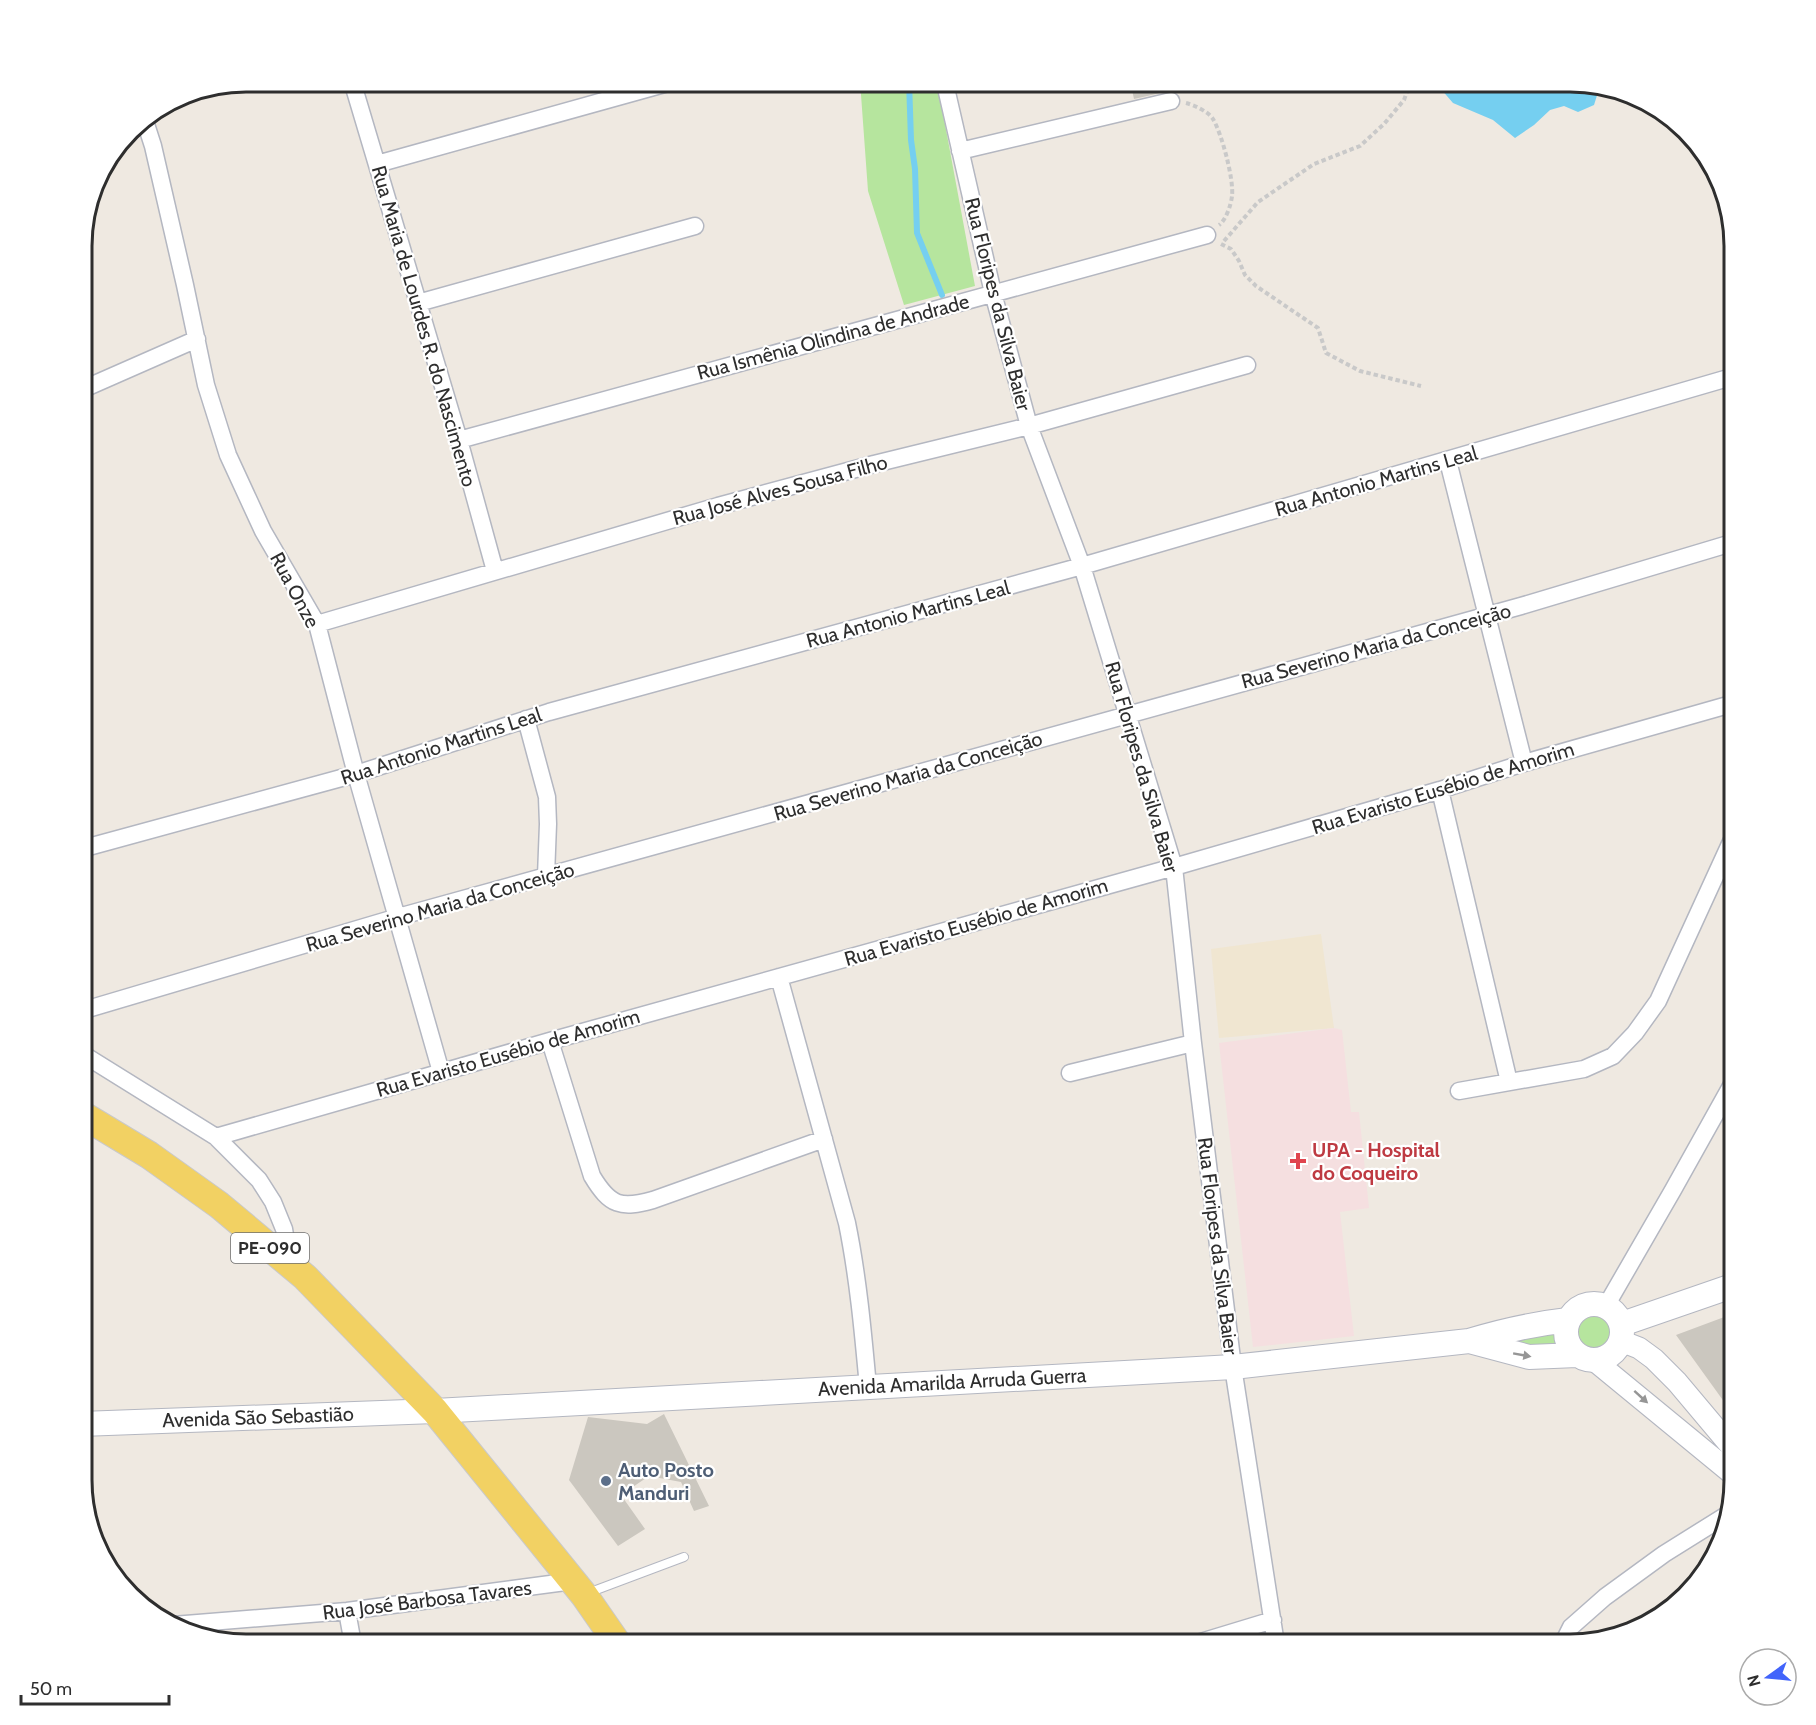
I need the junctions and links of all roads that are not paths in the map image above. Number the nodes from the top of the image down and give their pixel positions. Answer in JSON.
{"nodes":[{"id":1,"x":355,"y":92,"type":"edge"},
{"id":2,"x":636,"y":92,"type":"edge"},
{"id":3,"x":947,"y":92,"type":"edge"},
{"id":4,"x":1177,"y":102,"type":"road end"},
{"id":5,"x":147,"y":127,"type":"edge"},
{"id":6,"x":960,"y":151,"type":"junction"},
{"id":7,"x":377,"y":164,"type":"junction"},
{"id":8,"x":695,"y":226,"type":"dead end"},
{"id":9,"x":1207,"y":235,"type":"road end"},
{"id":10,"x":993,"y":293,"type":"junction"},
{"id":11,"x":418,"y":303,"type":"junction"},
{"id":12,"x":197,"y":339,"type":"junction"},
{"id":13,"x":1246,"y":365,"type":"dead end"},
{"id":14,"x":1724,"y":379,"type":"edge"},
{"id":15,"x":92,"y":385,"type":"edge"},
{"id":16,"x":1029,"y":426,"type":"junction"},
{"id":17,"x":459,"y":440,"type":"junction"},
{"id":18,"x":1448,"y":460,"type":"junction"},
{"id":19,"x":1724,"y":545,"type":"edge"},
{"id":20,"x":1082,"y":566,"type":"junction"},
{"id":21,"x":495,"y":571,"type":"junction"},
{"id":22,"x":1486,"y":614,"type":"junction"},
{"id":23,"x":316,"y":624,"type":"junction"},
{"id":24,"x":1724,"y":706,"type":"edge"},
{"id":25,"x":1126,"y":715,"type":"junction"},
{"id":26,"x":526,"y":719,"type":"junction"},
{"id":27,"x":1524,"y":763,"type":"junction"},
{"id":28,"x":356,"y":774,"type":"junction"},
{"id":29,"x":1440,"y":790,"type":"junction"},
{"id":30,"x":92,"y":846,"type":"edge"},
{"id":31,"x":1724,"y":857,"type":"edge"},
{"id":32,"x":1174,"y":867,"type":"junction"},
{"id":33,"x":546,"y":876,"type":"junction"},
{"id":34,"x":398,"y":917,"type":"junction"},
{"id":35,"x":780,"y":977,"type":"junction"},
{"id":36,"x":92,"y":1008,"type":"edge"},
{"id":37,"x":550,"y":1041,"type":"junction"},
{"id":38,"x":1193,"y":1043,"type":"junction"},
{"id":39,"x":92,"y":1060,"type":"edge"},
{"id":40,"x":441,"y":1072,"type":"junction"},
{"id":41,"x":1070,"y":1072,"type":"dead end"},
{"id":42,"x":1509,"y":1082,"type":"junction"},
{"id":43,"x":1459,"y":1091,"type":"dead end"},
{"id":44,"x":1724,"y":1101,"type":"edge"},
{"id":45,"x":92,"y":1121,"type":"edge"},
{"id":46,"x":216,"y":1137,"type":"junction"},
{"id":47,"x":824,"y":1139,"type":"junction"},
{"id":48,"x":290,"y":1265,"type":"junction"},
{"id":49,"x":1724,"y":1289,"type":"edge"},
{"id":50,"x":1568,"y":1320,"type":"junction"},
{"id":51,"x":1616,"y":1324,"type":"junction"},
{"id":52,"x":1469,"y":1341,"type":"junction"},
{"id":53,"x":1586,"y":1358,"type":"junction"},
{"id":54,"x":1233,"y":1367,"type":"junction"},
{"id":55,"x":868,"y":1387,"type":"junction"},
{"id":56,"x":435,"y":1411,"type":"junction"},
{"id":57,"x":92,"y":1424,"type":"edge"},
{"id":58,"x":1724,"y":1438,"type":"edge"},
{"id":59,"x":1724,"y":1467,"type":"edge"},
{"id":60,"x":1719,"y":1520,"type":"edge"},
{"id":61,"x":684,"y":1557,"type":"dead end"},
{"id":62,"x":579,"y":1588,"type":"junction"},
{"id":63,"x":347,"y":1611,"type":"junction"},
{"id":64,"x":1273,"y":1620,"type":"junction"},
{"id":65,"x":195,"y":1624,"type":"edge"},
{"id":66,"x":351,"y":1634,"type":"edge"},
{"id":67,"x":611,"y":1634,"type":"edge"},
{"id":68,"x":1227,"y":1634,"type":"edge"},
{"id":69,"x":1275,"y":1634,"type":"edge"},
{"id":70,"x":1568,"y":1634,"type":"edge"}],
"edges":[{"from":1,"to":7,"type":"street","name":"Rua Maria de Lourdes R. do Nascimento"},
{"from":2,"to":7,"type":"street"},
{"from":3,"to":6,"type":"street","name":"Rua Floripes da Silva Baier"},
{"from":4,"to":6,"type":"street"},
{"from":5,"to":12,"type":"street","name":"Rua Onze"},
{"from":6,"to":10,"type":"street","name":"Rua Floripes da Silva Baier"},
{"from":7,"to":11,"type":"street","name":"Rua Maria de Lourdes R. do Nascimento"},
{"from":8,"to":11,"type":"street"},
{"from":9,"to":10,"type":"street","name":"Rua Ismênia Olindina de Andrade"},
{"from":10,"to":16,"type":"street","name":"Rua Floripes da Silva Baier"},
{"from":10,"to":17,"type":"street","name":"Rua Ismênia Olindina de Andrade"},
{"from":11,"to":17,"type":"street","name":"Rua Maria de Lourdes R. do Nascimento"},
{"from":12,"to":15,"type":"street"},
{"from":12,"to":23,"type":"street","name":"Rua Onze"},
{"from":13,"to":16,"type":"street","name":"Rua José Alves Sousa Filho"},
{"from":14,"to":18,"type":"street","name":"Rua Antonio Martins Leal"},
{"from":16,"to":20,"type":"street","name":"Rua Floripes da Silva Baier"},
{"from":16,"to":21,"type":"street","name":"Rua José Alves Sousa Filho"},
{"from":17,"to":21,"type":"street","name":"Rua Maria de Lourdes R. do Nascimento"},
{"from":18,"to":20,"type":"street","name":"Rua Antonio Martins Leal"},
{"from":18,"to":22,"type":"street"},
{"from":19,"to":22,"type":"street","name":"Rua Severino Maria da Conceição"},
{"from":20,"to":25,"type":"street","name":"Rua Floripes da Silva Baier"},
{"from":20,"to":26,"type":"street","name":"Rua Antonio Martins Leal"},
{"from":21,"to":23,"type":"street","name":"Rua José Alves Sousa Filho"},
{"from":22,"to":25,"type":"street","name":"Rua Severino Maria da Conceição"},
{"from":22,"to":27,"type":"street"},
{"from":23,"to":28,"type":"street","name":"Rua Onze"},
{"from":24,"to":27,"type":"street","name":"Rua Evaristo Eusébio de Amorim"},
{"from":25,"to":32,"type":"street","name":"Rua Floripes da Silva Baier"},
{"from":25,"to":33,"type":"street","name":"Rua Severino Maria da Conceição"},
{"from":26,"to":28,"type":"street","name":"Rua Antonio Martins Leal"},
{"from":26,"to":33,"type":"street"},
{"from":27,"to":29,"type":"street","name":"Rua Evaristo Eusébio de Amorim"},
{"from":28,"to":30,"type":"street","name":"Rua Antonio Martins Leal"},
{"from":28,"to":34,"type":"street","name":"Rua Onze"},
{"from":29,"to":32,"type":"street","name":"Rua Evaristo Eusébio de Amorim"},
{"from":29,"to":42,"type":"street"},
{"from":31,"to":42,"type":"street"},
{"from":32,"to":35,"type":"street","name":"Rua Evaristo Eusébio de Amorim"},
{"from":32,"to":38,"type":"street","name":"Rua Floripes da Silva Baier"},
{"from":33,"to":34,"type":"street","name":"Rua Severino Maria da Conceição"},
{"from":34,"to":36,"type":"street","name":"Rua Severino Maria da Conceição"},
{"from":34,"to":40,"type":"street","name":"Rua Onze"},
{"from":35,"to":37,"type":"street","name":"Rua Evaristo Eusébio de Amorim"},
{"from":35,"to":47,"type":"street"},
{"from":37,"to":40,"type":"street","name":"Rua Evaristo Eusébio de Amorim"},
{"from":37,"to":47,"type":"street"},
{"from":38,"to":41,"type":"street"},
{"from":38,"to":54,"type":"street","name":"Rua Floripes da Silva Baier"},
{"from":39,"to":46,"type":"street"},
{"from":40,"to":46,"type":"street","name":"Rua Evaristo Eusébio de Amorim"},
{"from":42,"to":43,"type":"street"},
{"from":44,"to":51,"type":"street"},
{"from":45,"to":48,"type":"main road","number":"PE-090"},
{"from":46,"to":48,"type":"street"},
{"from":47,"to":55,"type":"street"},
{"from":48,"to":56,"type":"main road","number":"PE-090"},
{"from":49,"to":51,"type":"main road"},
{"from":50,"to":51,"type":"main road"},
{"from":50,"to":52,"type":"main road"},
{"from":50,"to":53,"type":"main road"},
{"from":51,"to":53,"type":"main road"},
{"from":51,"to":58,"type":"street"},
{"from":52,"to":53,"type":"main road","one_way":true},
{"from":52,"to":54,"type":"main road","name":"Avenida Amarilda Arruda Guerra"},
{"from":53,"to":59,"type":"street","one_way":true},
{"from":54,"to":55,"type":"main road","name":"Avenida Amarilda Arruda Guerra"},
{"from":54,"to":64,"type":"street","name":"Rua Floripes da Silva Baier"},
{"from":55,"to":56,"type":"main road","name":"Avenida Amarilda Arruda Guerra"},
{"from":56,"to":57,"type":"main road","name":"Avenida São Sebastião"},
{"from":56,"to":62,"type":"main road","number":"PE-090"},
{"from":60,"to":70,"type":"street"},
{"from":61,"to":62,"type":"lane"},
{"from":62,"to":63,"type":"street","name":"Rua José Barbosa Tavares"},
{"from":62,"to":67,"type":"main road","number":"PE-090"},
{"from":63,"to":65,"type":"street","name":"Rua José Barbosa Tavares"},
{"from":63,"to":66,"type":"street"},
{"from":64,"to":68,"type":"street"},
{"from":64,"to":69,"type":"street","name":"Rua Floripes da Silva Baier"}]}
